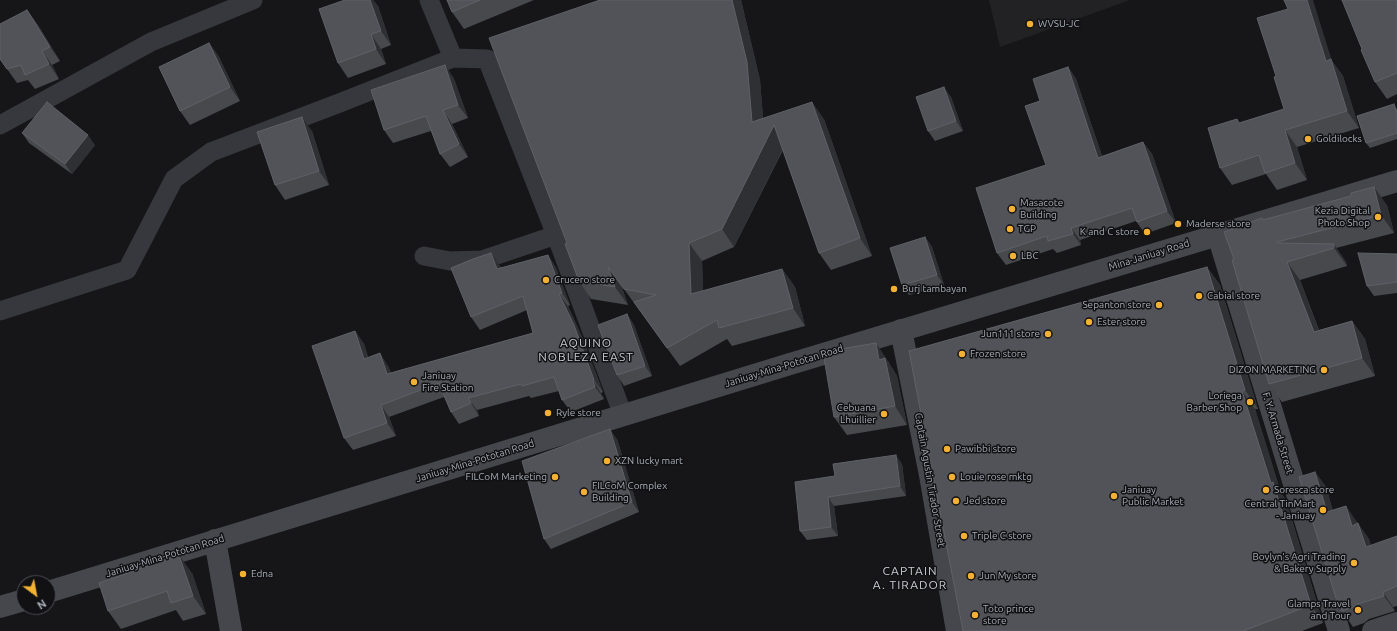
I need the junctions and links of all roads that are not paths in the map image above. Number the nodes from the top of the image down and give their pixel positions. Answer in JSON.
{"nodes":[{"id":1,"x":253,"y":0,"type":"edge"},
{"id":2,"x":428,"y":0,"type":"edge"},
{"id":3,"x":453,"y":58,"type":"junction"},
{"id":4,"x":0,"y":125,"type":"edge"},
{"id":5,"x":1397,"y":181,"type":"edge"},
{"id":6,"x":556,"y":235,"type":"junction"},
{"id":7,"x":1218,"y":235,"type":"junction"},
{"id":8,"x":424,"y":256,"type":"dead end"},
{"id":9,"x":0,"y":311,"type":"edge"},
{"id":10,"x":901,"y":330,"type":"junction"},
{"id":11,"x":623,"y":415,"type":"junction"},
{"id":12,"x":215,"y":540,"type":"junction"},
{"id":13,"x":56,"y":590,"type":"edge"},
{"id":14,"x":16,"y":602,"type":"edge"},
{"id":15,"x":0,"y":607,"type":"edge"},
{"id":16,"x":1397,"y":623,"type":"edge"},
{"id":17,"x":231,"y":631,"type":"edge"},
{"id":18,"x":957,"y":631,"type":"edge"},
{"id":19,"x":1339,"y":631,"type":"edge"},
{"id":20,"x":1373,"y":631,"type":"edge"}],
"edges":[{"from":1,"to":4,"type":"street"},
{"from":2,"to":3,"type":"street"},
{"from":3,"to":6,"type":"street"},
{"from":3,"to":9,"type":"street"},
{"from":5,"to":7,"type":"main road","name":"Mina-Janiuay Road"},
{"from":6,"to":8,"type":"street"},
{"from":6,"to":11,"type":"street"},
{"from":7,"to":10,"type":"main road","name":"Mina-Janiuay Road"},
{"from":7,"to":19,"type":"main road","name":"F. Y. Armada Street"},
{"from":10,"to":11,"type":"main road","name":"Janiuay-Mina-Pototan Road"},
{"from":10,"to":18,"type":"main road","name":"Captain Agustin Tirador Street"},
{"from":11,"to":12,"type":"main road","name":"Janiuay-Mina-Pototan Road"},
{"from":12,"to":13,"type":"main road","name":"Janiuay-Mina-Pototan Road"},
{"from":12,"to":17,"type":"main road"},
{"from":14,"to":15,"type":"main road"},
{"from":16,"to":20,"type":"main road"}]}
